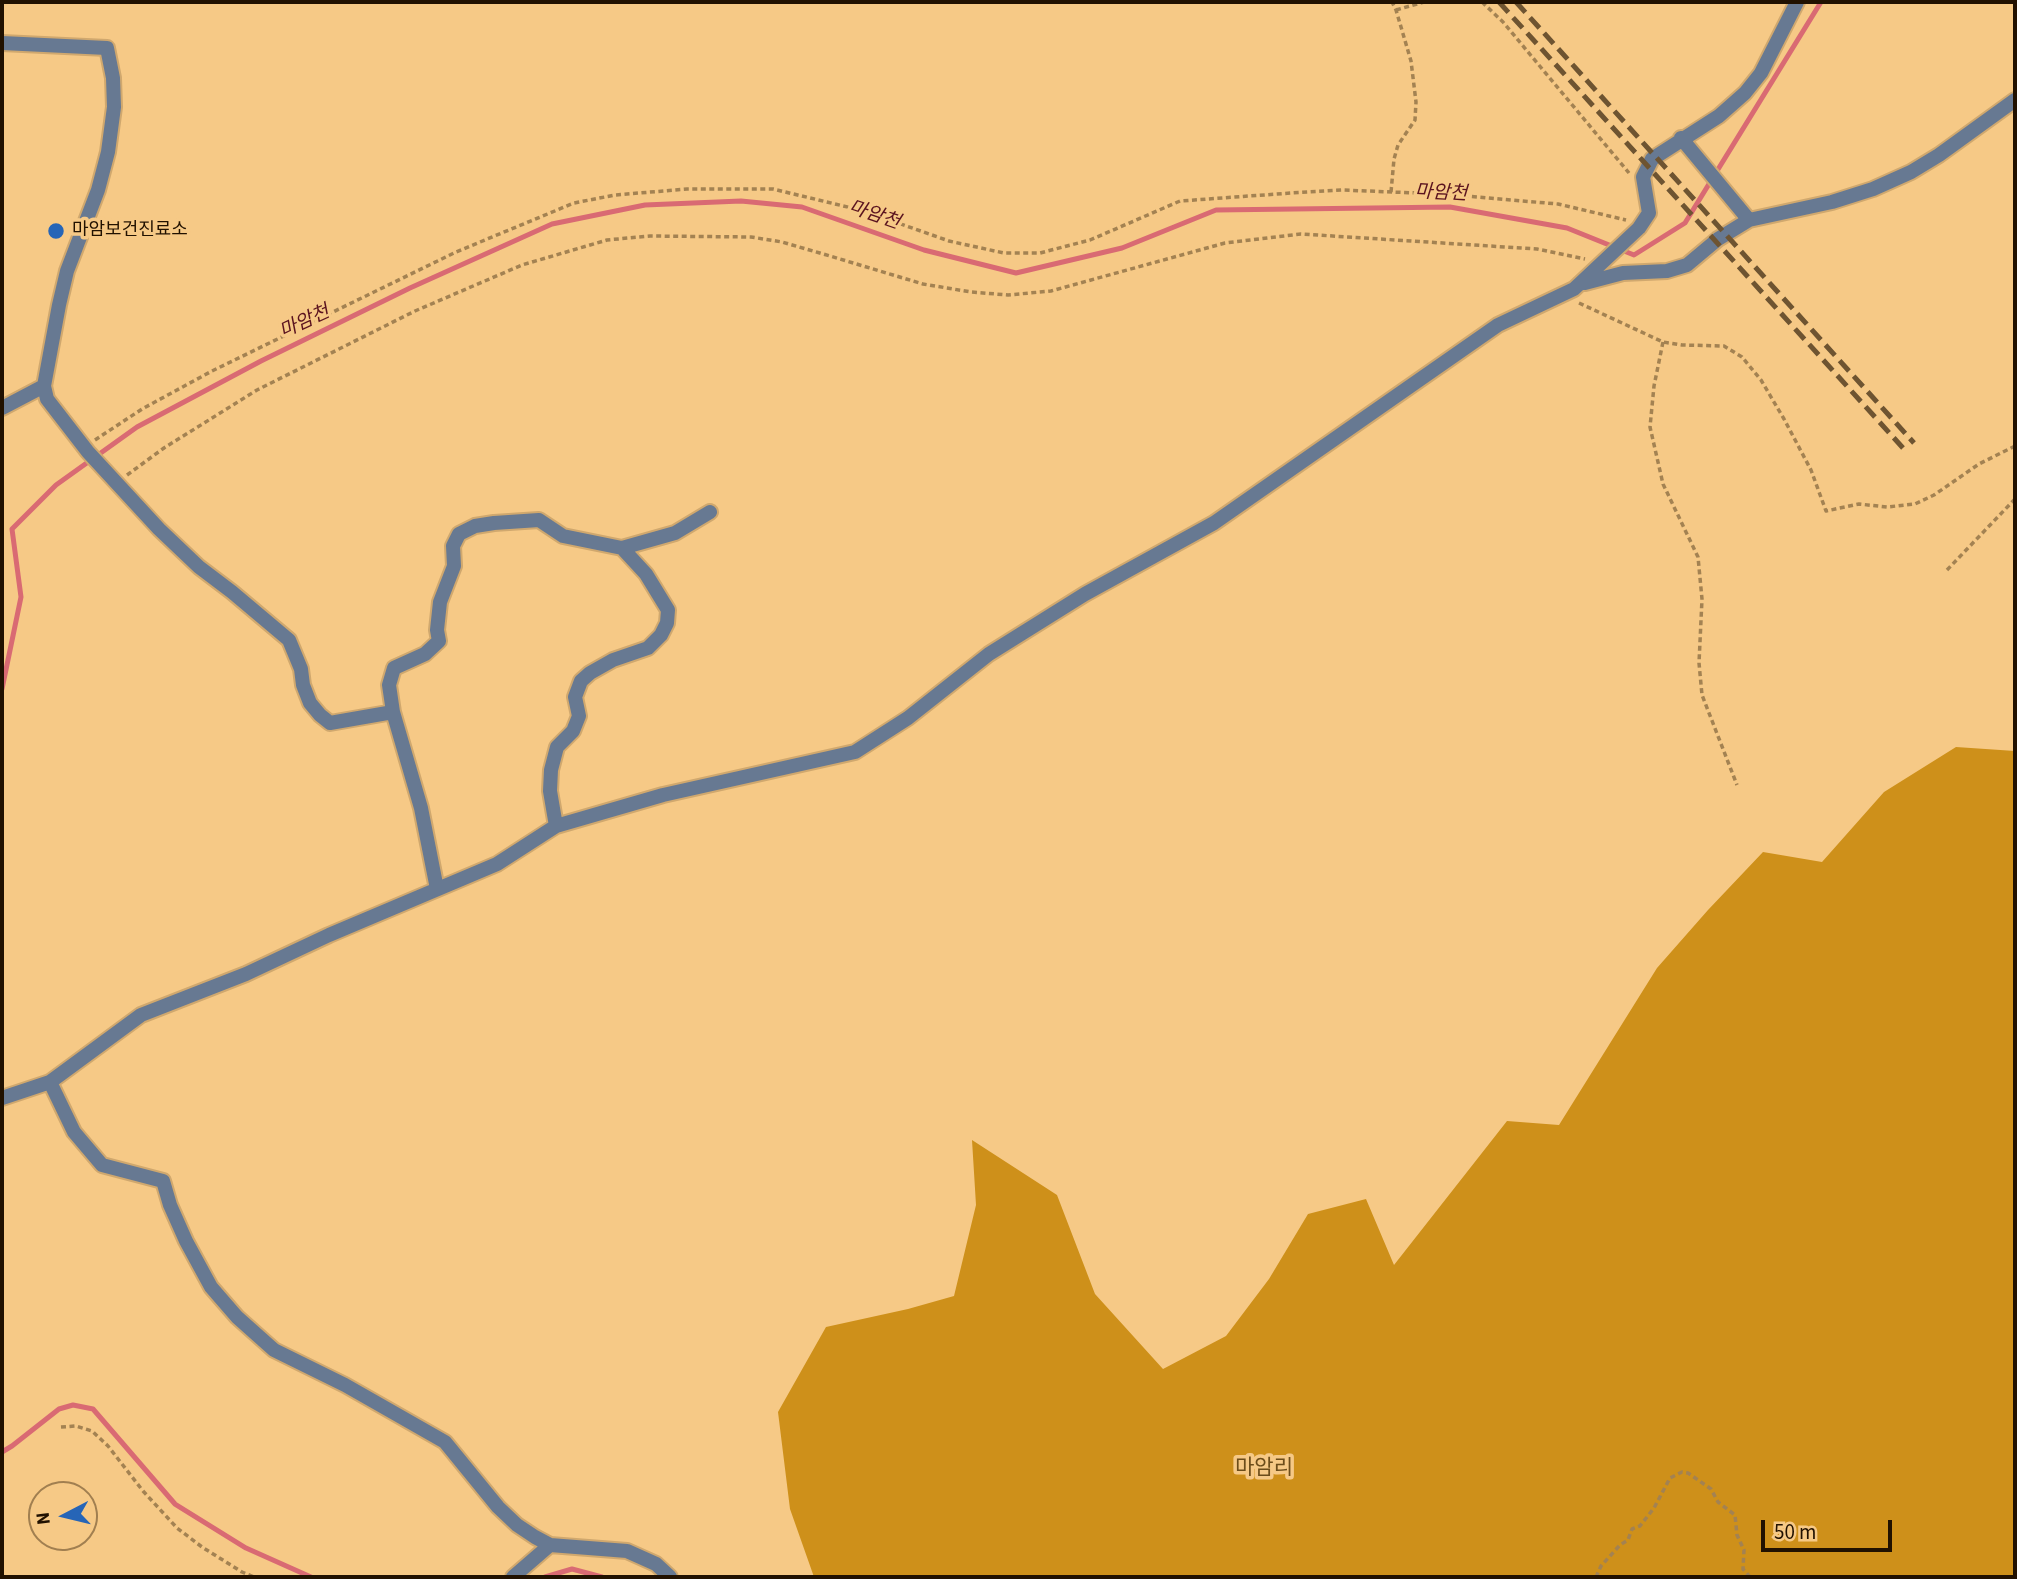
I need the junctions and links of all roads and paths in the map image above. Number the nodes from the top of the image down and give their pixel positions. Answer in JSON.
{"nodes":[{"id":1,"x":1392,"y":2,"type":"edge"},
{"id":2,"x":1424,"y":2,"type":"edge"},
{"id":3,"x":1482,"y":2,"type":"edge"},
{"id":4,"x":1797,"y":2,"type":"edge"},
{"id":5,"x":1396,"y":10,"type":"junction"},
{"id":6,"x":2,"y":43,"type":"edge"},
{"id":7,"x":2015,"y":100,"type":"edge"},
{"id":8,"x":1681,"y":138,"type":"junction"},
{"id":9,"x":1629,"y":173,"type":"dead end"},
{"id":10,"x":1391,"y":192,"type":"junction"},
{"id":11,"x":1749,"y":220,"type":"junction"},
{"id":12,"x":1641,"y":226,"type":"junction"},
{"id":13,"x":1604,"y":262,"type":"junction"},
{"id":14,"x":1574,"y":289,"type":"junction"},
{"id":15,"x":1663,"y":342,"type":"junction"},
{"id":16,"x":44,"y":386,"type":"junction"},
{"id":17,"x":2,"y":408,"type":"edge"},
{"id":18,"x":2015,"y":446,"type":"edge"},
{"id":19,"x":86,"y":449,"type":"junction"},
{"id":20,"x":113,"y":479,"type":"junction"},
{"id":21,"x":2015,"y":499,"type":"edge"},
{"id":22,"x":710,"y":512,"type":"dead end"},
{"id":23,"x":622,"y":548,"type":"junction"},
{"id":24,"x":1947,"y":570,"type":"dead end"},
{"id":25,"x":393,"y":712,"type":"junction"},
{"id":26,"x":1737,"y":785,"type":"dead end"},
{"id":27,"x":556,"y":826,"type":"junction"},
{"id":28,"x":437,"y":889,"type":"junction"},
{"id":29,"x":50,"y":1083,"type":"junction"},
{"id":30,"x":2,"y":1098,"type":"edge"},
{"id":31,"x":61,"y":1427,"type":"dead end"},
{"id":32,"x":550,"y":1545,"type":"junction"},
{"id":33,"x":254,"y":1577,"type":"edge"},
{"id":34,"x":513,"y":1577,"type":"edge"},
{"id":35,"x":670,"y":1577,"type":"edge"},
{"id":36,"x":1597,"y":1577,"type":"edge"},
{"id":37,"x":1750,"y":1577,"type":"edge"}],
"edges":[{"from":1,"to":5,"type":"path"},
{"from":2,"to":5,"type":"path"},
{"from":3,"to":9,"type":"path"},
{"from":4,"to":8,"type":"street"},
{"from":5,"to":10,"type":"path"},
{"from":6,"to":16,"type":"street"},
{"from":7,"to":11,"type":"street"},
{"from":8,"to":11,"type":"street"},
{"from":8,"to":12,"type":"street"},
{"from":10,"to":12,"type":"path"},
{"from":10,"to":19,"type":"path"},
{"from":11,"to":14,"type":"street"},
{"from":12,"to":13,"type":"street"},
{"from":13,"to":14,"type":"street"},
{"from":13,"to":20,"type":"path"},
{"from":14,"to":15,"type":"path"},
{"from":14,"to":27,"type":"street"},
{"from":15,"to":18,"type":"path"},
{"from":15,"to":26,"type":"path"},
{"from":16,"to":17,"type":"street"},
{"from":16,"to":19,"type":"street"},
{"from":19,"to":20,"type":"street"},
{"from":20,"to":25,"type":"street"},
{"from":21,"to":24,"type":"path"},
{"from":22,"to":23,"type":"street"},
{"from":23,"to":25,"type":"street"},
{"from":23,"to":27,"type":"street"},
{"from":25,"to":28,"type":"street"},
{"from":27,"to":28,"type":"street"},
{"from":28,"to":29,"type":"street"},
{"from":29,"to":30,"type":"street"},
{"from":29,"to":32,"type":"street"},
{"from":31,"to":33,"type":"path"},
{"from":32,"to":34,"type":"street"},
{"from":32,"to":35,"type":"street"},
{"from":36,"to":37,"type":"path"}]}
